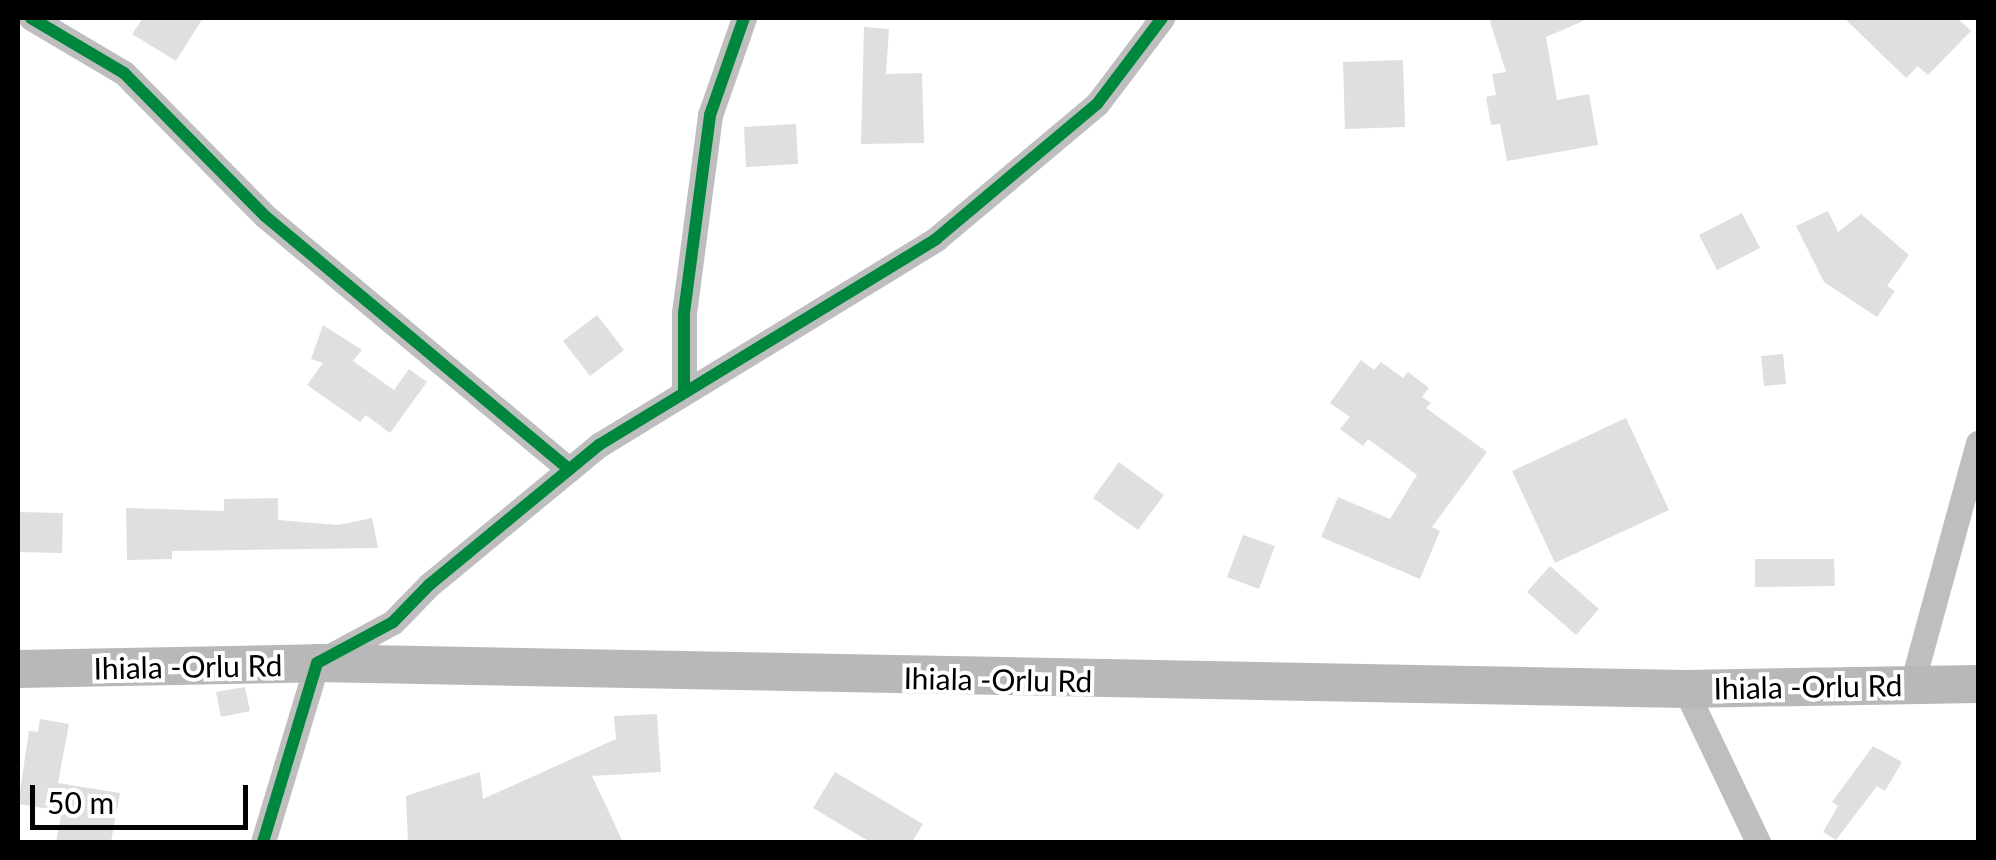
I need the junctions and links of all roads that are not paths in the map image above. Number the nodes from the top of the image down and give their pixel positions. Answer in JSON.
{"nodes":[{"id":1,"x":31,"y":18,"type":"edge"},
{"id":2,"x":744,"y":18,"type":"edge"},
{"id":3,"x":1162,"y":18,"type":"edge"},
{"id":4,"x":684,"y":389,"type":"junction"},
{"id":5,"x":1978,"y":443,"type":"edge"},
{"id":6,"x":568,"y":468,"type":"junction"},
{"id":7,"x":316,"y":663,"type":"junction"},
{"id":8,"x":18,"y":670,"type":"edge"},
{"id":9,"x":1912,"y":684,"type":"junction"},
{"id":10,"x":1978,"y":684,"type":"edge"},
{"id":11,"x":1686,"y":689,"type":"junction"},
{"id":12,"x":263,"y":842,"type":"edge"},
{"id":13,"x":1758,"y":842,"type":"edge"}],
"edges":[{"from":1,"to":6,"type":"street"},
{"from":2,"to":4,"type":"street"},
{"from":3,"to":4,"type":"street"},
{"from":4,"to":6,"type":"street"},
{"from":5,"to":9,"type":"street"},
{"from":6,"to":7,"type":"street"},
{"from":7,"to":8,"type":"main road","name":"Ihiala -Orlu Rd"},
{"from":7,"to":11,"type":"main road","name":"Ihiala -Orlu Rd"},
{"from":7,"to":12,"type":"street"},
{"from":9,"to":10,"type":"main road","name":"Ihiala -Orlu Rd"},
{"from":9,"to":11,"type":"main road","name":"Ihiala -Orlu Rd"},
{"from":11,"to":13,"type":"street"}]}
